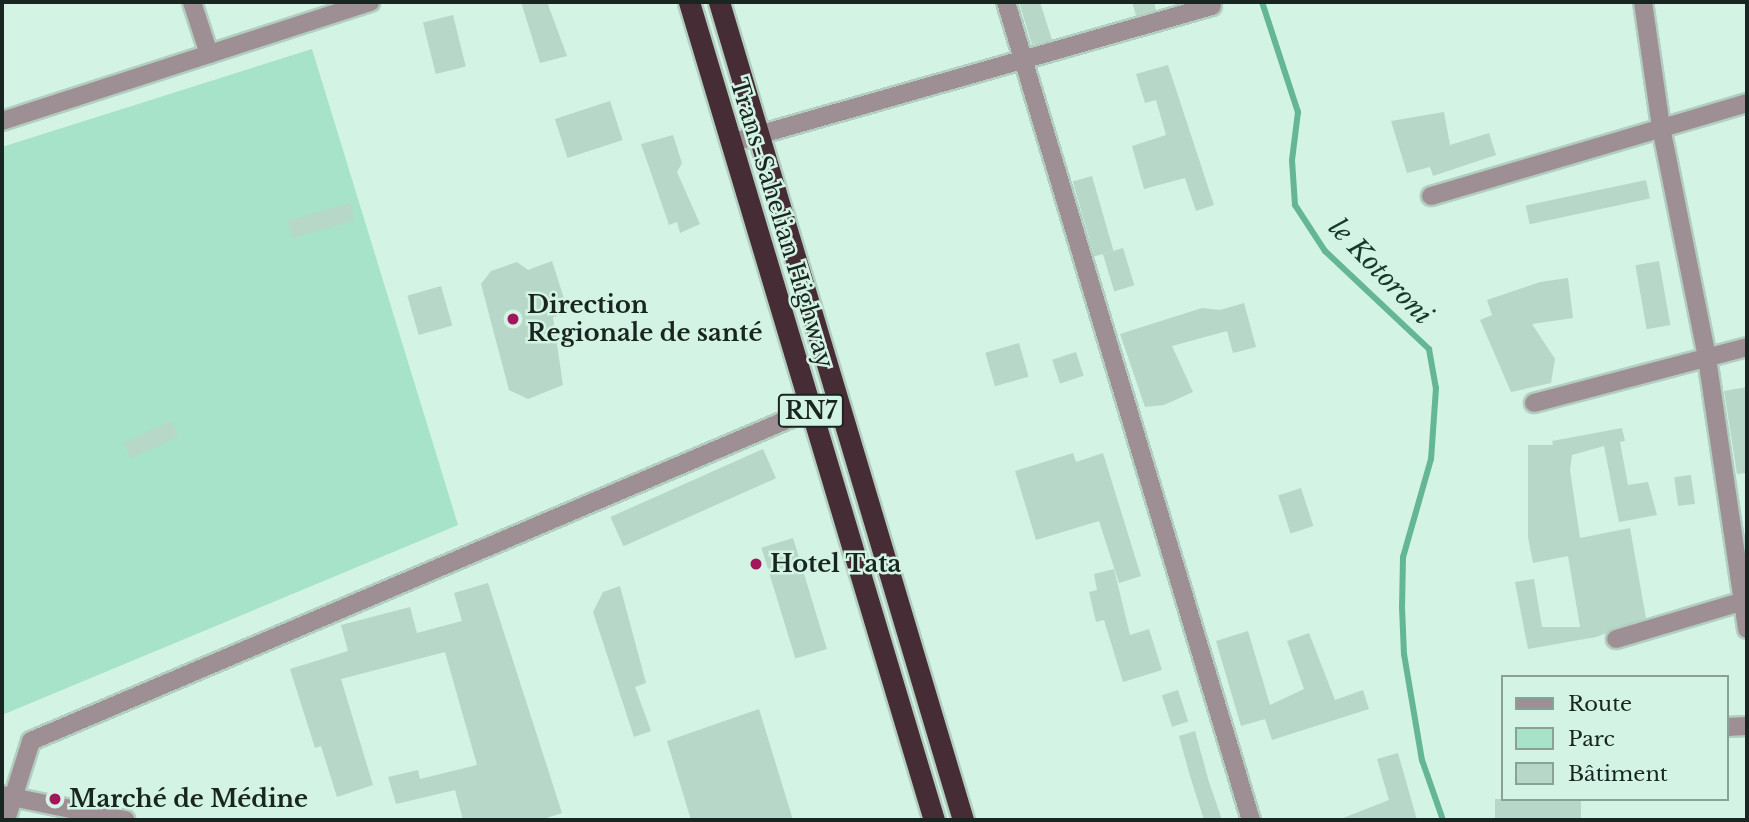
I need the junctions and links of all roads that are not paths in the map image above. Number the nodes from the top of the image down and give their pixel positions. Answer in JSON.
{"nodes":[{"id":1,"x":192,"y":2,"type":"edge"},
{"id":2,"x":370,"y":2,"type":"edge"},
{"id":3,"x":689,"y":2,"type":"edge"},
{"id":4,"x":719,"y":2,"type":"edge"},
{"id":5,"x":1006,"y":2,"type":"edge"},
{"id":6,"x":1643,"y":2,"type":"edge"},
{"id":7,"x":1212,"y":6,"type":"dead end"},
{"id":8,"x":209,"y":54,"type":"junction"},
{"id":9,"x":1025,"y":61,"type":"junction"},
{"id":10,"x":1747,"y":103,"type":"edge"},
{"id":11,"x":2,"y":121,"type":"edge"},
{"id":12,"x":1661,"y":127,"type":"junction"},
{"id":13,"x":760,"y":134,"type":"junction"},
{"id":14,"x":730,"y":143,"type":"junction"},
{"id":15,"x":1431,"y":196,"type":"dead end"},
{"id":16,"x":1747,"y":347,"type":"edge"},
{"id":17,"x":1707,"y":358,"type":"junction"},
{"id":18,"x":835,"y":403,"type":"junction"},
{"id":19,"x":1534,"y":403,"type":"dead end"},
{"id":20,"x":810,"y":410,"type":"junction"},
{"id":21,"x":1745,"y":601,"type":"edge"},
{"id":22,"x":1747,"y":629,"type":"edge"},
{"id":23,"x":1616,"y":639,"type":"dead end"},
{"id":24,"x":1747,"y":726,"type":"edge"},
{"id":25,"x":1728,"y":727,"type":"edge"},
{"id":26,"x":7,"y":797,"type":"edge"},
{"id":27,"x":6,"y":820,"type":"edge"},
{"id":28,"x":125,"y":820,"type":"edge"},
{"id":29,"x":934,"y":820,"type":"edge"},
{"id":30,"x":963,"y":820,"type":"edge"},
{"id":31,"x":1251,"y":820,"type":"edge"}],
"edges":[{"from":1,"to":8,"type":"street"},
{"from":2,"to":8,"type":"street"},
{"from":3,"to":14,"type":"highway","name":"Trans-Sahelian Highway","number":"RN7"},
{"from":4,"to":13,"type":"highway","name":"Trans-Sahelian Highway","number":"RN7"},
{"from":5,"to":9,"type":"street"},
{"from":6,"to":12,"type":"street"},
{"from":7,"to":9,"type":"street"},
{"from":8,"to":11,"type":"street"},
{"from":9,"to":13,"type":"street"},
{"from":9,"to":31,"type":"street"},
{"from":10,"to":12,"type":"street"},
{"from":12,"to":15,"type":"street"},
{"from":12,"to":17,"type":"street"},
{"from":13,"to":14,"type":"street"},
{"from":13,"to":18,"type":"highway","name":"Trans-Sahelian Highway","number":"RN7"},
{"from":14,"to":20,"type":"highway","name":"Trans-Sahelian Highway","number":"RN7"},
{"from":16,"to":17,"type":"street"},
{"from":17,"to":19,"type":"street"},
{"from":17,"to":21,"type":"street"},
{"from":18,"to":20,"type":"street"},
{"from":18,"to":30,"type":"highway","name":"Trans-Sahelian Highway","number":"RN7"},
{"from":20,"to":26,"type":"street"},
{"from":20,"to":29,"type":"highway","name":"Trans-Sahelian Highway","number":"RN7"},
{"from":21,"to":22,"type":"street"},
{"from":21,"to":23,"type":"street"},
{"from":24,"to":25,"type":"street"},
{"from":26,"to":27,"type":"street"},
{"from":26,"to":28,"type":"street"}]}
